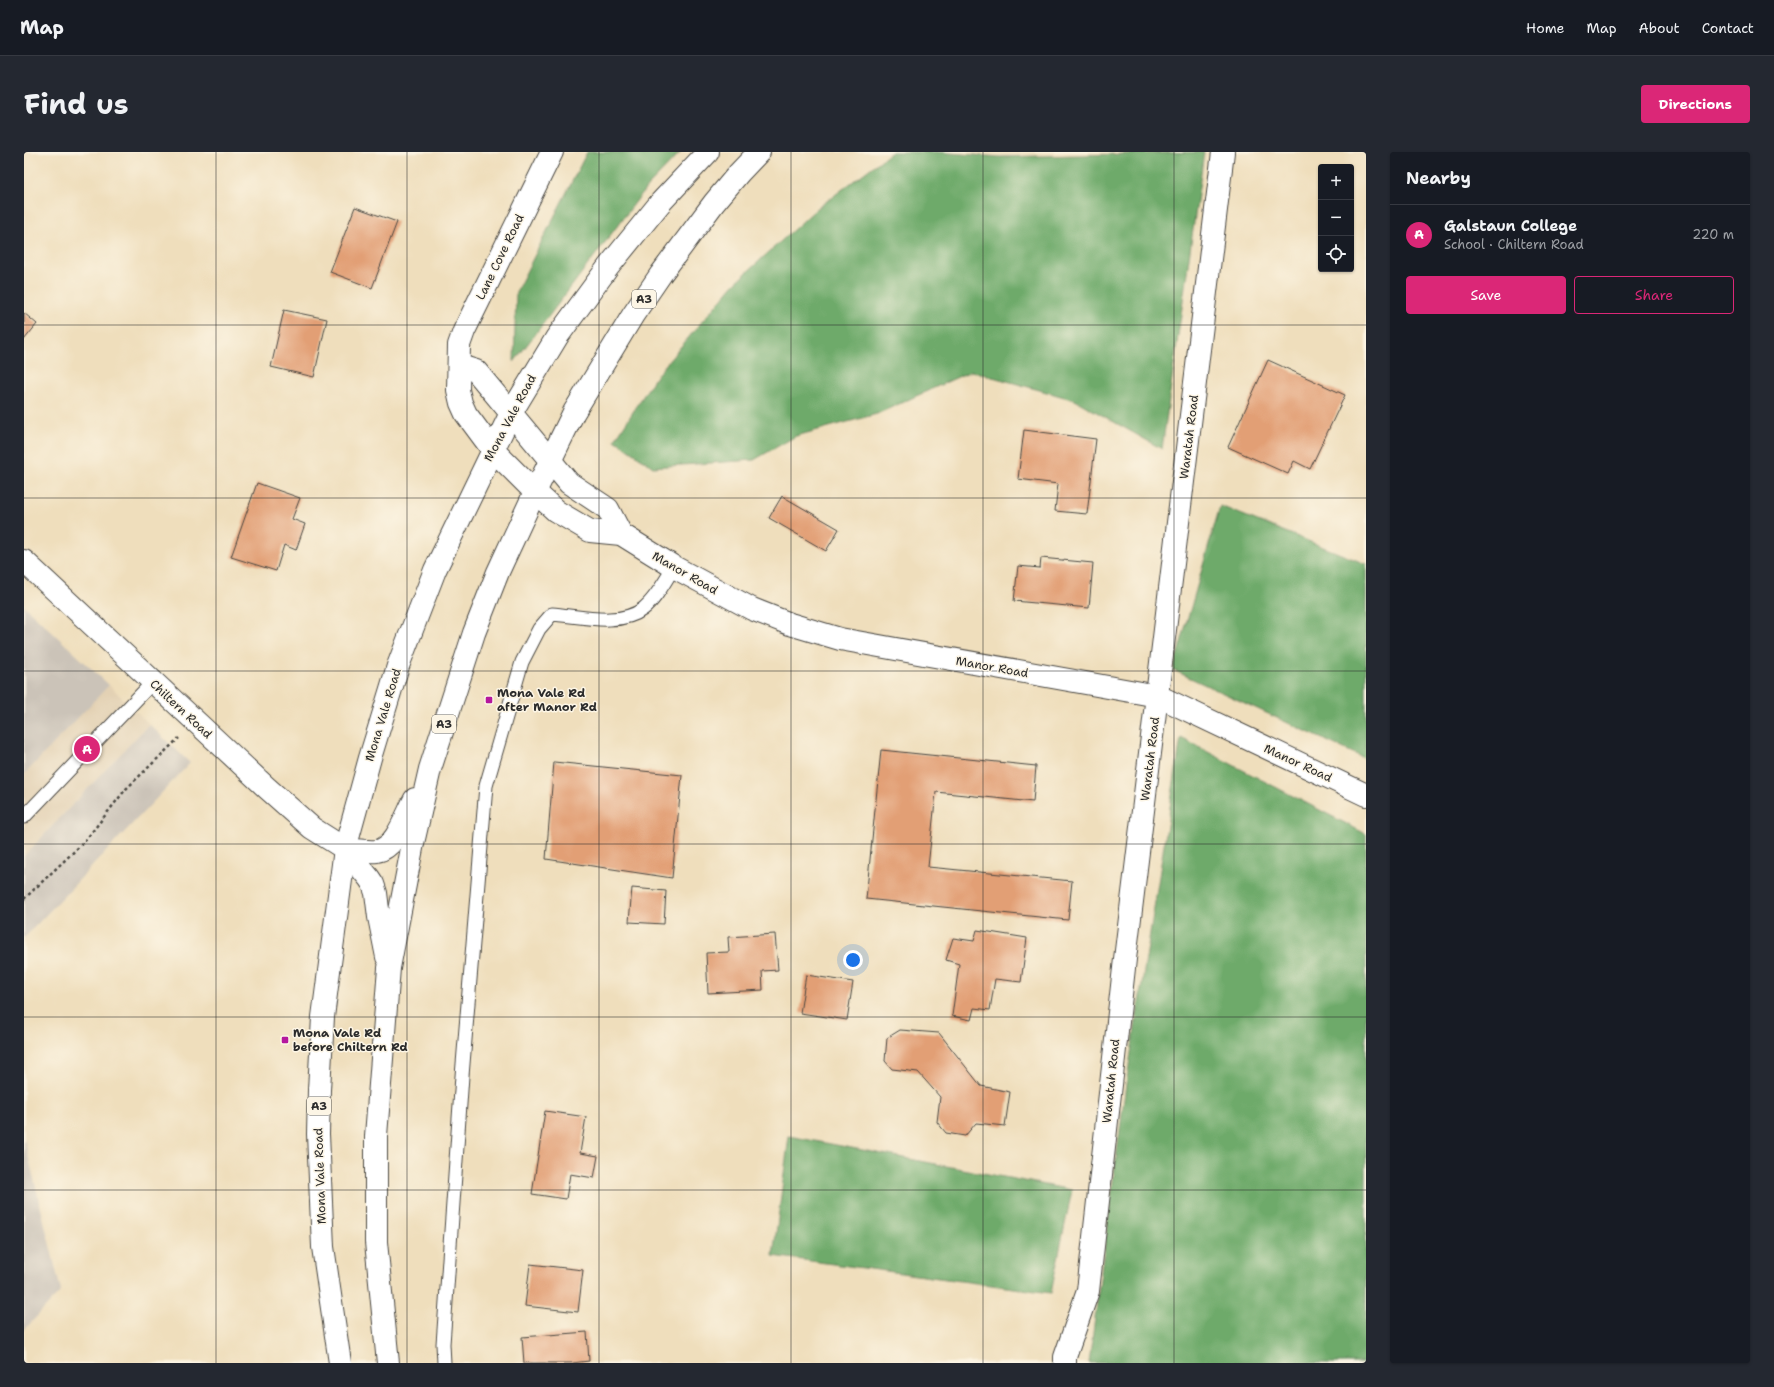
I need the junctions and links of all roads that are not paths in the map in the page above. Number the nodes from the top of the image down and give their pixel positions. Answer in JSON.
{"nodes":[{"id":1,"x":552,"y":152,"type":"edge"},
{"id":2,"x":708,"y":152,"type":"edge"},
{"id":3,"x":759,"y":152,"type":"edge"},
{"id":4,"x":1223,"y":152,"type":"edge"},
{"id":5,"x":460,"y":366,"type":"junction"},
{"id":6,"x":511,"y":413,"type":"junction"},
{"id":7,"x":492,"y":449,"type":"junction"},
{"id":8,"x":550,"y":460,"type":"junction"},
{"id":9,"x":535,"y":492,"type":"junction"},
{"id":10,"x":621,"y":534,"type":"junction"},
{"id":11,"x":24,"y":561,"type":"edge"},
{"id":12,"x":674,"y":567,"type":"junction"},
{"id":13,"x":153,"y":682,"type":"junction"},
{"id":14,"x":1158,"y":696,"type":"junction"},
{"id":15,"x":430,"y":769,"type":"junction"},
{"id":16,"x":1366,"y":795,"type":"edge"},
{"id":17,"x":24,"y":817,"type":"edge"},
{"id":18,"x":345,"y":849,"type":"junction"},
{"id":19,"x":389,"y":968,"type":"junction"},
{"id":20,"x":340,"y":1363,"type":"edge"},
{"id":21,"x":388,"y":1363,"type":"edge"},
{"id":22,"x":444,"y":1363,"type":"edge"},
{"id":23,"x":1065,"y":1363,"type":"edge"}],
"edges":[{"from":1,"to":5,"type":"main road","name":"Lane Cove Road"},
{"from":2,"to":6,"type":"main road","name":"Mona Vale Road","number":"A3"},
{"from":3,"to":8,"type":"main road","number":"A3"},
{"from":4,"to":14,"type":"main road","name":"Waratah Road"},
{"from":5,"to":6,"type":"main road"},
{"from":5,"to":7,"type":"main road","name":"Lane Cove Road"},
{"from":6,"to":7,"type":"main road","name":"Mona Vale Road","number":"A3"},
{"from":6,"to":8,"type":"main road"},
{"from":7,"to":9,"type":"main road","name":"Lane Cove Road"},
{"from":7,"to":18,"type":"main road","name":"Mona Vale Road","number":"A3"},
{"from":8,"to":9,"type":"main road","number":"A3"},
{"from":8,"to":10,"type":"main road"},
{"from":9,"to":10,"type":"main road","name":"Manor Road"},
{"from":9,"to":15,"type":"main road","number":"A3"},
{"from":10,"to":12,"type":"main road","name":"Manor Road"},
{"from":11,"to":13,"type":"main road","name":"Chiltern Road"},
{"from":12,"to":14,"type":"main road","name":"Manor Road"},
{"from":12,"to":22,"type":"lane"},
{"from":13,"to":17,"type":"lane"},
{"from":13,"to":18,"type":"main road","name":"Chiltern Road"},
{"from":14,"to":16,"type":"main road","name":"Manor Road"},
{"from":14,"to":23,"type":"main road","name":"Waratah Road"},
{"from":15,"to":18,"type":"main road"},
{"from":15,"to":19,"type":"main road","number":"A3"},
{"from":18,"to":19,"type":"main road"},
{"from":18,"to":20,"type":"main road","name":"Mona Vale Road","number":"A3"},
{"from":19,"to":21,"type":"main road","number":"A3"}]}
